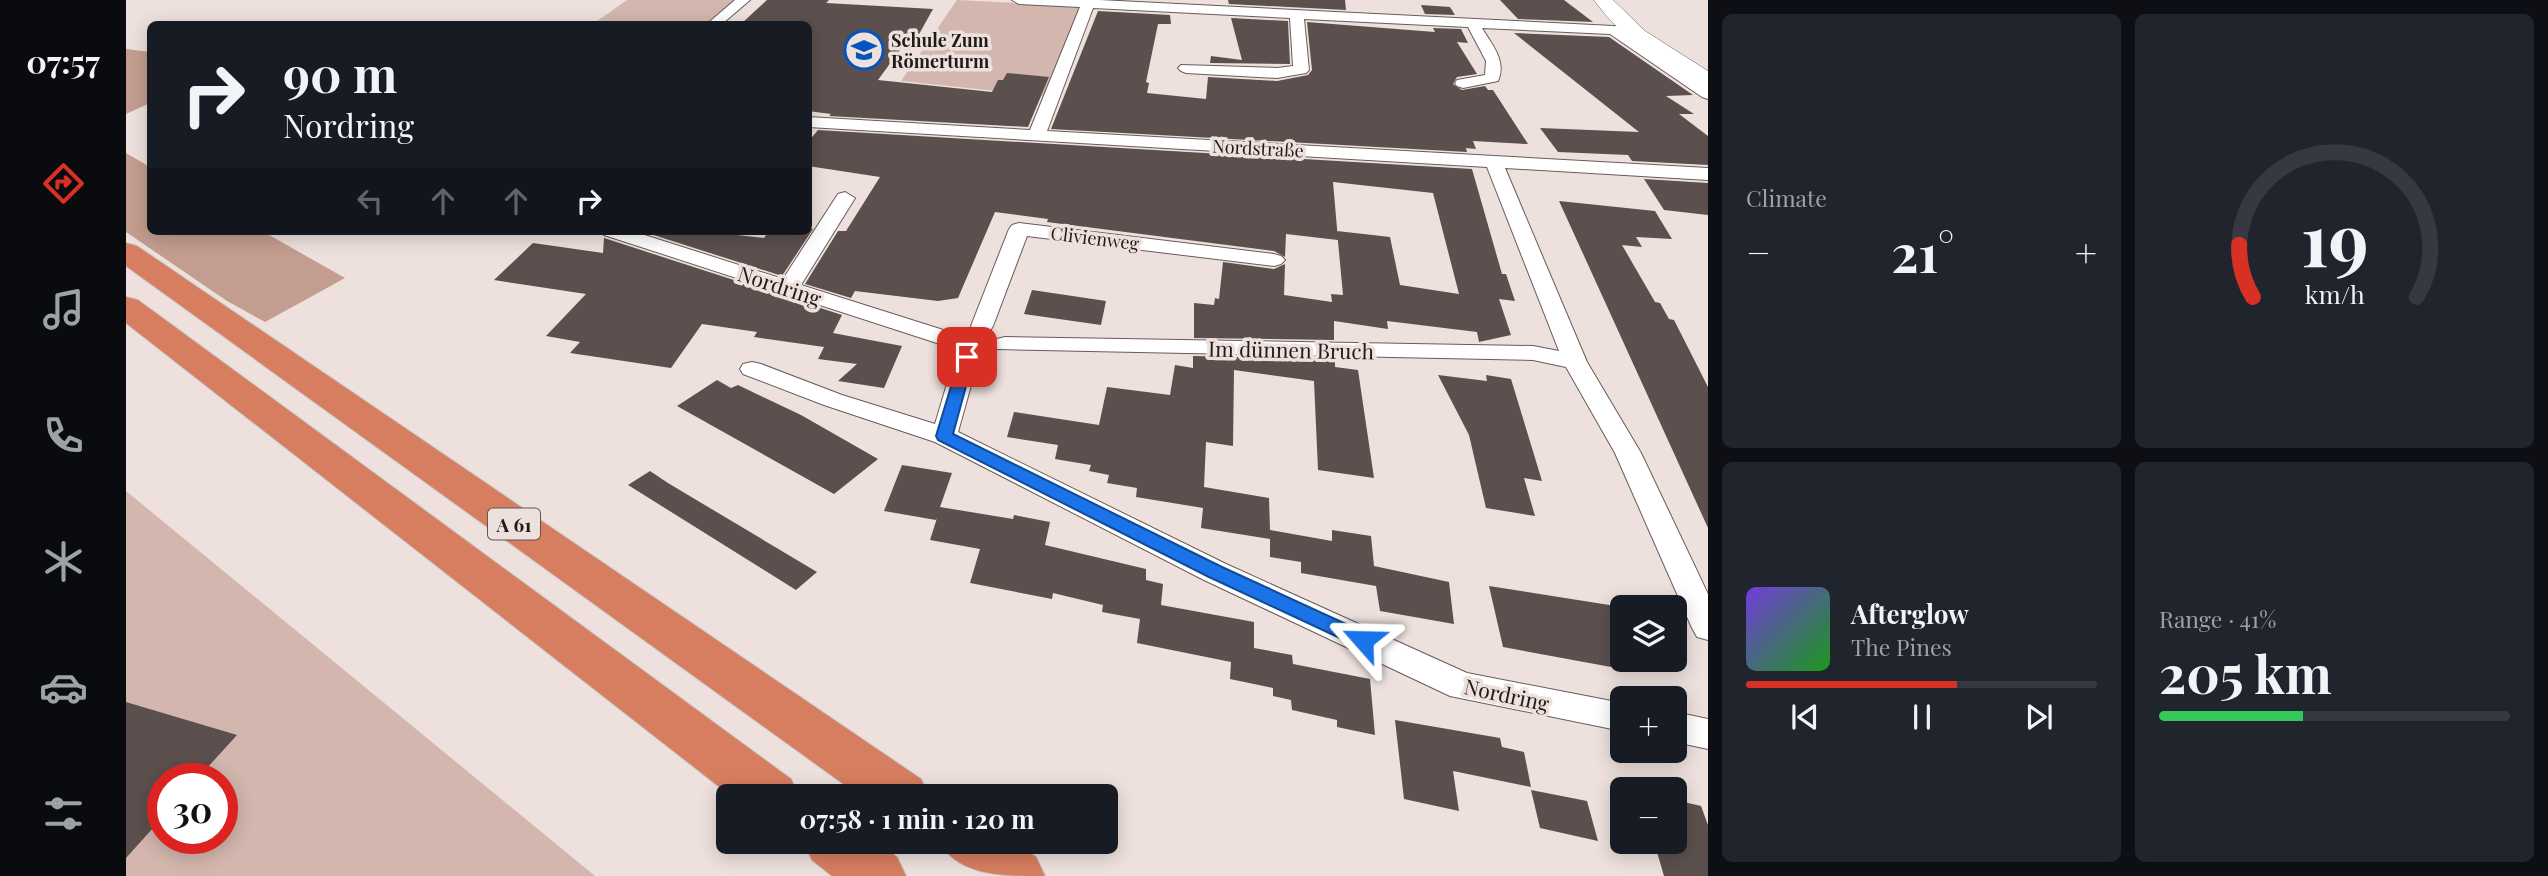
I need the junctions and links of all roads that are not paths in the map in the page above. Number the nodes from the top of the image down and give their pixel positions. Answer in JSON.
{"nodes":[{"id":1,"x":743,"y":0,"type":"edge"},
{"id":2,"x":1019,"y":0,"type":"edge"},
{"id":3,"x":1603,"y":0,"type":"edge"},
{"id":4,"x":1088,"y":4,"type":"junction"},
{"id":5,"x":1297,"y":15,"type":"junction"},
{"id":6,"x":718,"y":21,"type":"edge"},
{"id":7,"x":1473,"y":23,"type":"junction"},
{"id":8,"x":1624,"y":31,"type":"junction"},
{"id":9,"x":1186,"y":68,"type":"dead end"},
{"id":10,"x":1708,"y":81,"type":"edge"},
{"id":11,"x":1463,"y":83,"type":"dead end"},
{"id":12,"x":1708,"y":94,"type":"edge"},
{"id":13,"x":812,"y":122,"type":"edge"},
{"id":14,"x":1036,"y":136,"type":"junction"},
{"id":15,"x":1493,"y":160,"type":"junction"},
{"id":16,"x":1708,"y":174,"type":"edge"},
{"id":17,"x":845,"y":198,"type":"dead end"},
{"id":18,"x":812,"y":216,"type":"edge"},
{"id":19,"x":832,"y":218,"type":"junction"},
{"id":20,"x":651,"y":237,"type":"edge"},
{"id":21,"x":126,"y":252,"type":"edge"},
{"id":22,"x":1274,"y":260,"type":"dead end"},
{"id":23,"x":788,"y":288,"type":"junction"},
{"id":24,"x":126,"y":307,"type":"edge"},
{"id":25,"x":982,"y":326,"type":"junction"},
{"id":26,"x":1005,"y":344,"type":"junction"},
{"id":27,"x":958,"y":348,"type":"junction"},
{"id":28,"x":1575,"y":362,"type":"junction"},
{"id":29,"x":752,"y":369,"type":"dead end"},
{"id":30,"x":944,"y":436,"type":"junction"},
{"id":31,"x":1708,"y":628,"type":"edge"},
{"id":32,"x":1610,"y":715,"type":"edge"},
{"id":33,"x":1687,"y":730,"type":"edge"},
{"id":34,"x":1708,"y":734,"type":"edge"},
{"id":35,"x":756,"y":784,"type":"edge"},
{"id":36,"x":885,"y":784,"type":"edge"},
{"id":37,"x":848,"y":854,"type":"edge"},
{"id":38,"x":984,"y":854,"type":"edge"},
{"id":39,"x":877,"y":876,"type":"edge"},
{"id":40,"x":1016,"y":876,"type":"edge"}],
"edges":[{"from":1,"to":6,"type":"street"},
{"from":2,"to":4,"type":"street"},
{"from":3,"to":8,"type":"street"},
{"from":4,"to":5,"type":"street"},
{"from":4,"to":14,"type":"street"},
{"from":5,"to":7,"type":"street"},
{"from":5,"to":9,"type":"street"},
{"from":7,"to":8,"type":"street"},
{"from":7,"to":11,"type":"street"},
{"from":8,"to":10,"type":"street"},
{"from":8,"to":12,"type":"street"},
{"from":13,"to":14,"type":"street","name":"Nordstraße"},
{"from":14,"to":15,"type":"street","name":"Nordstraße"},
{"from":15,"to":16,"type":"street","name":"Nordstraße"},
{"from":15,"to":28,"type":"street"},
{"from":17,"to":19,"type":"street"},
{"from":18,"to":19,"type":"street"},
{"from":19,"to":23,"type":"street"},
{"from":20,"to":23,"type":"street","name":"Nordring"},
{"from":21,"to":36,"type":"highway","number":"A 61"},
{"from":22,"to":25,"type":"street","name":"Clivienweg"},
{"from":23,"to":27,"type":"street","name":"Nordring"},
{"from":24,"to":35,"type":"highway"},
{"from":25,"to":26,"type":"street"},
{"from":25,"to":27,"type":"street"},
{"from":26,"to":27,"type":"street"},
{"from":26,"to":28,"type":"street","name":"Im dünnen Bruch"},
{"from":27,"to":30,"type":"street"},
{"from":28,"to":31,"type":"street"},
{"from":29,"to":30,"type":"street","name":"Nordring"},
{"from":30,"to":32,"type":"street","name":"Nordring"},
{"from":33,"to":34,"type":"street"},
{"from":37,"to":39,"type":"highway"},
{"from":38,"to":40,"type":"highway"}]}
